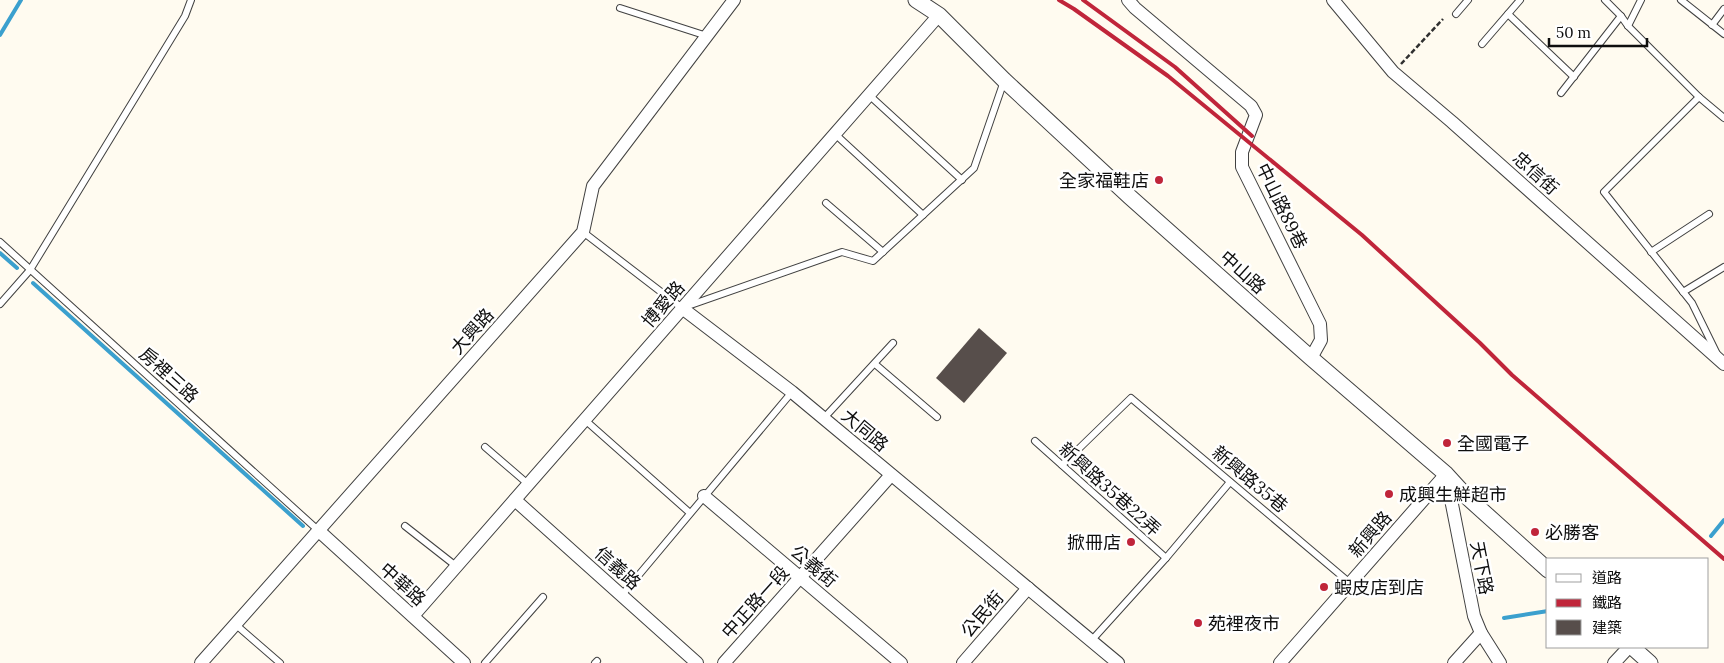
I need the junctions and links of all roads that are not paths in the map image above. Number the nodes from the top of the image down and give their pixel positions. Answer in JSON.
{"nodes":[{"id":1,"x":191,"y":0,"type":"edge"},
{"id":2,"x":734,"y":0,"type":"edge"},
{"id":3,"x":916,"y":0,"type":"edge"},
{"id":4,"x":1128,"y":0,"type":"edge"},
{"id":5,"x":1333,"y":0,"type":"edge"},
{"id":6,"x":1468,"y":0,"type":"edge"},
{"id":7,"x":1520,"y":0,"type":"edge"},
{"id":8,"x":1605,"y":0,"type":"edge"},
{"id":9,"x":1641,"y":0,"type":"edge"},
{"id":10,"x":1681,"y":0,"type":"edge"},
{"id":11,"x":620,"y":8,"type":"dead end"},
{"id":12,"x":1724,"y":9,"type":"edge"},
{"id":13,"x":1456,"y":14,"type":"dead end"},
{"id":14,"x":1508,"y":14,"type":"junction"},
{"id":15,"x":939,"y":15,"type":"junction"},
{"id":16,"x":1621,"y":16,"type":"junction"},
{"id":17,"x":1712,"y":25,"type":"junction"},
{"id":18,"x":1628,"y":26,"type":"junction"},
{"id":19,"x":1724,"y":34,"type":"edge"},
{"id":20,"x":707,"y":36,"type":"junction"},
{"id":21,"x":1482,"y":44,"type":"dead end"},
{"id":22,"x":1574,"y":77,"type":"junction"},
{"id":23,"x":1004,"y":80,"type":"junction"},
{"id":24,"x":1561,"y":93,"type":"dead end"},
{"id":25,"x":869,"y":94,"type":"junction"},
{"id":26,"x":1700,"y":97,"type":"junction"},
{"id":27,"x":1724,"y":118,"type":"edge"},
{"id":28,"x":835,"y":134,"type":"junction"},
{"id":29,"x":962,"y":180,"type":"junction"},
{"id":30,"x":826,"y":204,"type":"dead end"},
{"id":31,"x":1709,"y":214,"type":"dead end"},
{"id":32,"x":923,"y":215,"type":"junction"},
{"id":33,"x":584,"y":232,"type":"junction"},
{"id":34,"x":0,"y":242,"type":"edge"},
{"id":35,"x":883,"y":252,"type":"junction"},
{"id":36,"x":1651,"y":252,"type":"junction"},
{"id":37,"x":1724,"y":266,"type":"edge"},
{"id":38,"x":30,"y":270,"type":"junction"},
{"id":39,"x":1683,"y":292,"type":"junction"},
{"id":40,"x":0,"y":304,"type":"edge"},
{"id":41,"x":682,"y":308,"type":"junction"},
{"id":42,"x":893,"y":343,"type":"dead end"},
{"id":43,"x":1311,"y":358,"type":"junction"},
{"id":44,"x":1723,"y":363,"type":"edge"},
{"id":45,"x":875,"y":364,"type":"junction"},
{"id":46,"x":792,"y":392,"type":"junction"},
{"id":47,"x":937,"y":417,"type":"dead end"},
{"id":48,"x":824,"y":418,"type":"junction"},
{"id":49,"x":584,"y":420,"type":"junction"},
{"id":50,"x":1035,"y":441,"type":"dead end"},
{"id":51,"x":485,"y":447,"type":"dead end"},
{"id":52,"x":1062,"y":465,"type":"junction"},
{"id":53,"x":1446,"y":474,"type":"junction"},
{"id":54,"x":891,"y":475,"type":"junction"},
{"id":55,"x":1230,"y":482,"type":"junction"},
{"id":56,"x":528,"y":484,"type":"junction"},
{"id":57,"x":704,"y":496,"type":"junction"},
{"id":58,"x":515,"y":500,"type":"junction"},
{"id":59,"x":690,"y":513,"type":"junction"},
{"id":60,"x":405,"y":526,"type":"dead end"},
{"id":61,"x":319,"y":530,"type":"junction"},
{"id":62,"x":1166,"y":558,"type":"junction"},
{"id":63,"x":456,"y":566,"type":"junction"},
{"id":64,"x":1546,"y":568,"type":"edge"},
{"id":65,"x":800,"y":578,"type":"junction"},
{"id":66,"x":1350,"y":584,"type":"junction"},
{"id":67,"x":1028,"y":588,"type":"junction"},
{"id":68,"x":622,"y":596,"type":"junction"},
{"id":69,"x":543,"y":598,"type":"dead end"},
{"id":70,"x":413,"y":616,"type":"junction"},
{"id":71,"x":236,"y":624,"type":"junction"},
{"id":72,"x":1481,"y":633,"type":"junction"},
{"id":73,"x":1091,"y":640,"type":"junction"},
{"id":74,"x":1630,"y":648,"type":"edge"},
{"id":75,"x":1632,"y":648,"type":"edge"},
{"id":76,"x":201,"y":663,"type":"edge"},
{"id":77,"x":280,"y":663,"type":"edge"},
{"id":78,"x":464,"y":663,"type":"edge"},
{"id":79,"x":485,"y":663,"type":"edge"},
{"id":80,"x":697,"y":663,"type":"edge"},
{"id":81,"x":724,"y":663,"type":"edge"},
{"id":82,"x":901,"y":663,"type":"edge"},
{"id":83,"x":963,"y":663,"type":"edge"},
{"id":84,"x":1118,"y":663,"type":"edge"},
{"id":85,"x":1280,"y":663,"type":"edge"},
{"id":86,"x":1454,"y":663,"type":"edge"},
{"id":87,"x":1500,"y":663,"type":"edge"},
{"id":88,"x":1614,"y":663,"type":"edge"},
{"id":89,"x":1650,"y":663,"type":"edge"}],
"edges":[{"from":1,"to":38,"type":"lane"},
{"from":2,"to":20,"type":"street"},
{"from":3,"to":15,"type":"street","name":"中山路"},
{"from":4,"to":43,"type":"street","name":"中山路89巷"},
{"from":5,"to":44,"type":"street","name":"忠信街"},
{"from":6,"to":13,"type":"lane"},
{"from":7,"to":14,"type":"lane"},
{"from":8,"to":16,"type":"lane"},
{"from":9,"to":18,"type":"lane"},
{"from":10,"to":17,"type":"lane"},
{"from":11,"to":20,"type":"lane"},
{"from":12,"to":17,"type":"lane"},
{"from":14,"to":21,"type":"lane"},
{"from":14,"to":22,"type":"lane"},
{"from":15,"to":23,"type":"street","name":"中山路"},
{"from":15,"to":25,"type":"street","name":"博愛路"},
{"from":16,"to":18,"type":"lane"},
{"from":16,"to":22,"type":"lane"},
{"from":17,"to":19,"type":"lane"},
{"from":18,"to":26,"type":"lane"},
{"from":20,"to":33,"type":"street"},
{"from":22,"to":24,"type":"lane"},
{"from":23,"to":29,"type":"lane"},
{"from":23,"to":43,"type":"street","name":"中山路"},
{"from":25,"to":28,"type":"street","name":"博愛路"},
{"from":25,"to":29,"type":"lane"},
{"from":26,"to":27,"type":"lane"},
{"from":26,"to":36,"type":"lane"},
{"from":28,"to":32,"type":"lane"},
{"from":28,"to":41,"type":"street","name":"博愛路"},
{"from":29,"to":32,"type":"lane"},
{"from":30,"to":35,"type":"lane"},
{"from":31,"to":36,"type":"lane"},
{"from":32,"to":35,"type":"lane"},
{"from":33,"to":41,"type":"lane","name":"大同路"},
{"from":33,"to":61,"type":"street","name":"大興路"},
{"from":34,"to":38,"type":"lane","name":"房裡三路"},
{"from":35,"to":41,"type":"lane"},
{"from":36,"to":39,"type":"lane"},
{"from":37,"to":39,"type":"lane"},
{"from":38,"to":40,"type":"lane"},
{"from":38,"to":61,"type":"lane","name":"房裡三路"},
{"from":39,"to":44,"type":"lane"},
{"from":41,"to":46,"type":"street","name":"大同路"},
{"from":41,"to":49,"type":"street","name":"博愛路"},
{"from":42,"to":45,"type":"lane"},
{"from":43,"to":53,"type":"street","name":"中山路"},
{"from":45,"to":47,"type":"lane"},
{"from":45,"to":48,"type":"lane"},
{"from":46,"to":48,"type":"street","name":"大同路"},
{"from":46,"to":57,"type":"lane"},
{"from":48,"to":54,"type":"street","name":"大同路"},
{"from":49,"to":56,"type":"street","name":"博愛路"},
{"from":49,"to":59,"type":"lane"},
{"from":50,"to":52,"type":"lane","name":"新興路35巷22弄"},
{"from":51,"to":56,"type":"lane"},
{"from":52,"to":55,"type":"lane","name":"新興路35巷"},
{"from":52,"to":62,"type":"lane","name":"新興路35巷22弄"},
{"from":53,"to":64,"type":"street","name":"中山路"},
{"from":53,"to":66,"type":"street","name":"新興路"},
{"from":53,"to":72,"type":"street","name":"天下路"},
{"from":54,"to":65,"type":"street","name":"中正路一段"},
{"from":54,"to":67,"type":"street","name":"大同路"},
{"from":55,"to":62,"type":"lane","name":"新興路35巷22弄"},
{"from":55,"to":66,"type":"lane","name":"新興路35巷"},
{"from":56,"to":58,"type":"street","name":"博愛路"},
{"from":57,"to":59,"type":"lane"},
{"from":57,"to":65,"type":"street","name":"公義街"},
{"from":58,"to":63,"type":"street","name":"博愛路"},
{"from":58,"to":68,"type":"street","name":"信義路"},
{"from":59,"to":68,"type":"lane"},
{"from":60,"to":63,"type":"lane"},
{"from":61,"to":70,"type":"street","name":"中華路"},
{"from":61,"to":71,"type":"street","name":"大興路"},
{"from":62,"to":73,"type":"lane","name":"新興路35巷22弄"},
{"from":63,"to":70,"type":"street","name":"博愛路"},
{"from":65,"to":81,"type":"street","name":"中正路一段"},
{"from":65,"to":82,"type":"street","name":"公義街"},
{"from":66,"to":85,"type":"street","name":"新興路"},
{"from":67,"to":73,"type":"street","name":"大同路"},
{"from":67,"to":83,"type":"street","name":"公民街"},
{"from":68,"to":80,"type":"street","name":"信義路"},
{"from":69,"to":79,"type":"lane"},
{"from":70,"to":78,"type":"street","name":"中華路"},
{"from":71,"to":76,"type":"street","name":"大興路"},
{"from":71,"to":77,"type":"lane"},
{"from":72,"to":86,"type":"street"},
{"from":72,"to":87,"type":"street","name":"天下路"},
{"from":73,"to":84,"type":"street","name":"大同路"},
{"from":74,"to":88,"type":"street"},
{"from":75,"to":89,"type":"street"}]}
